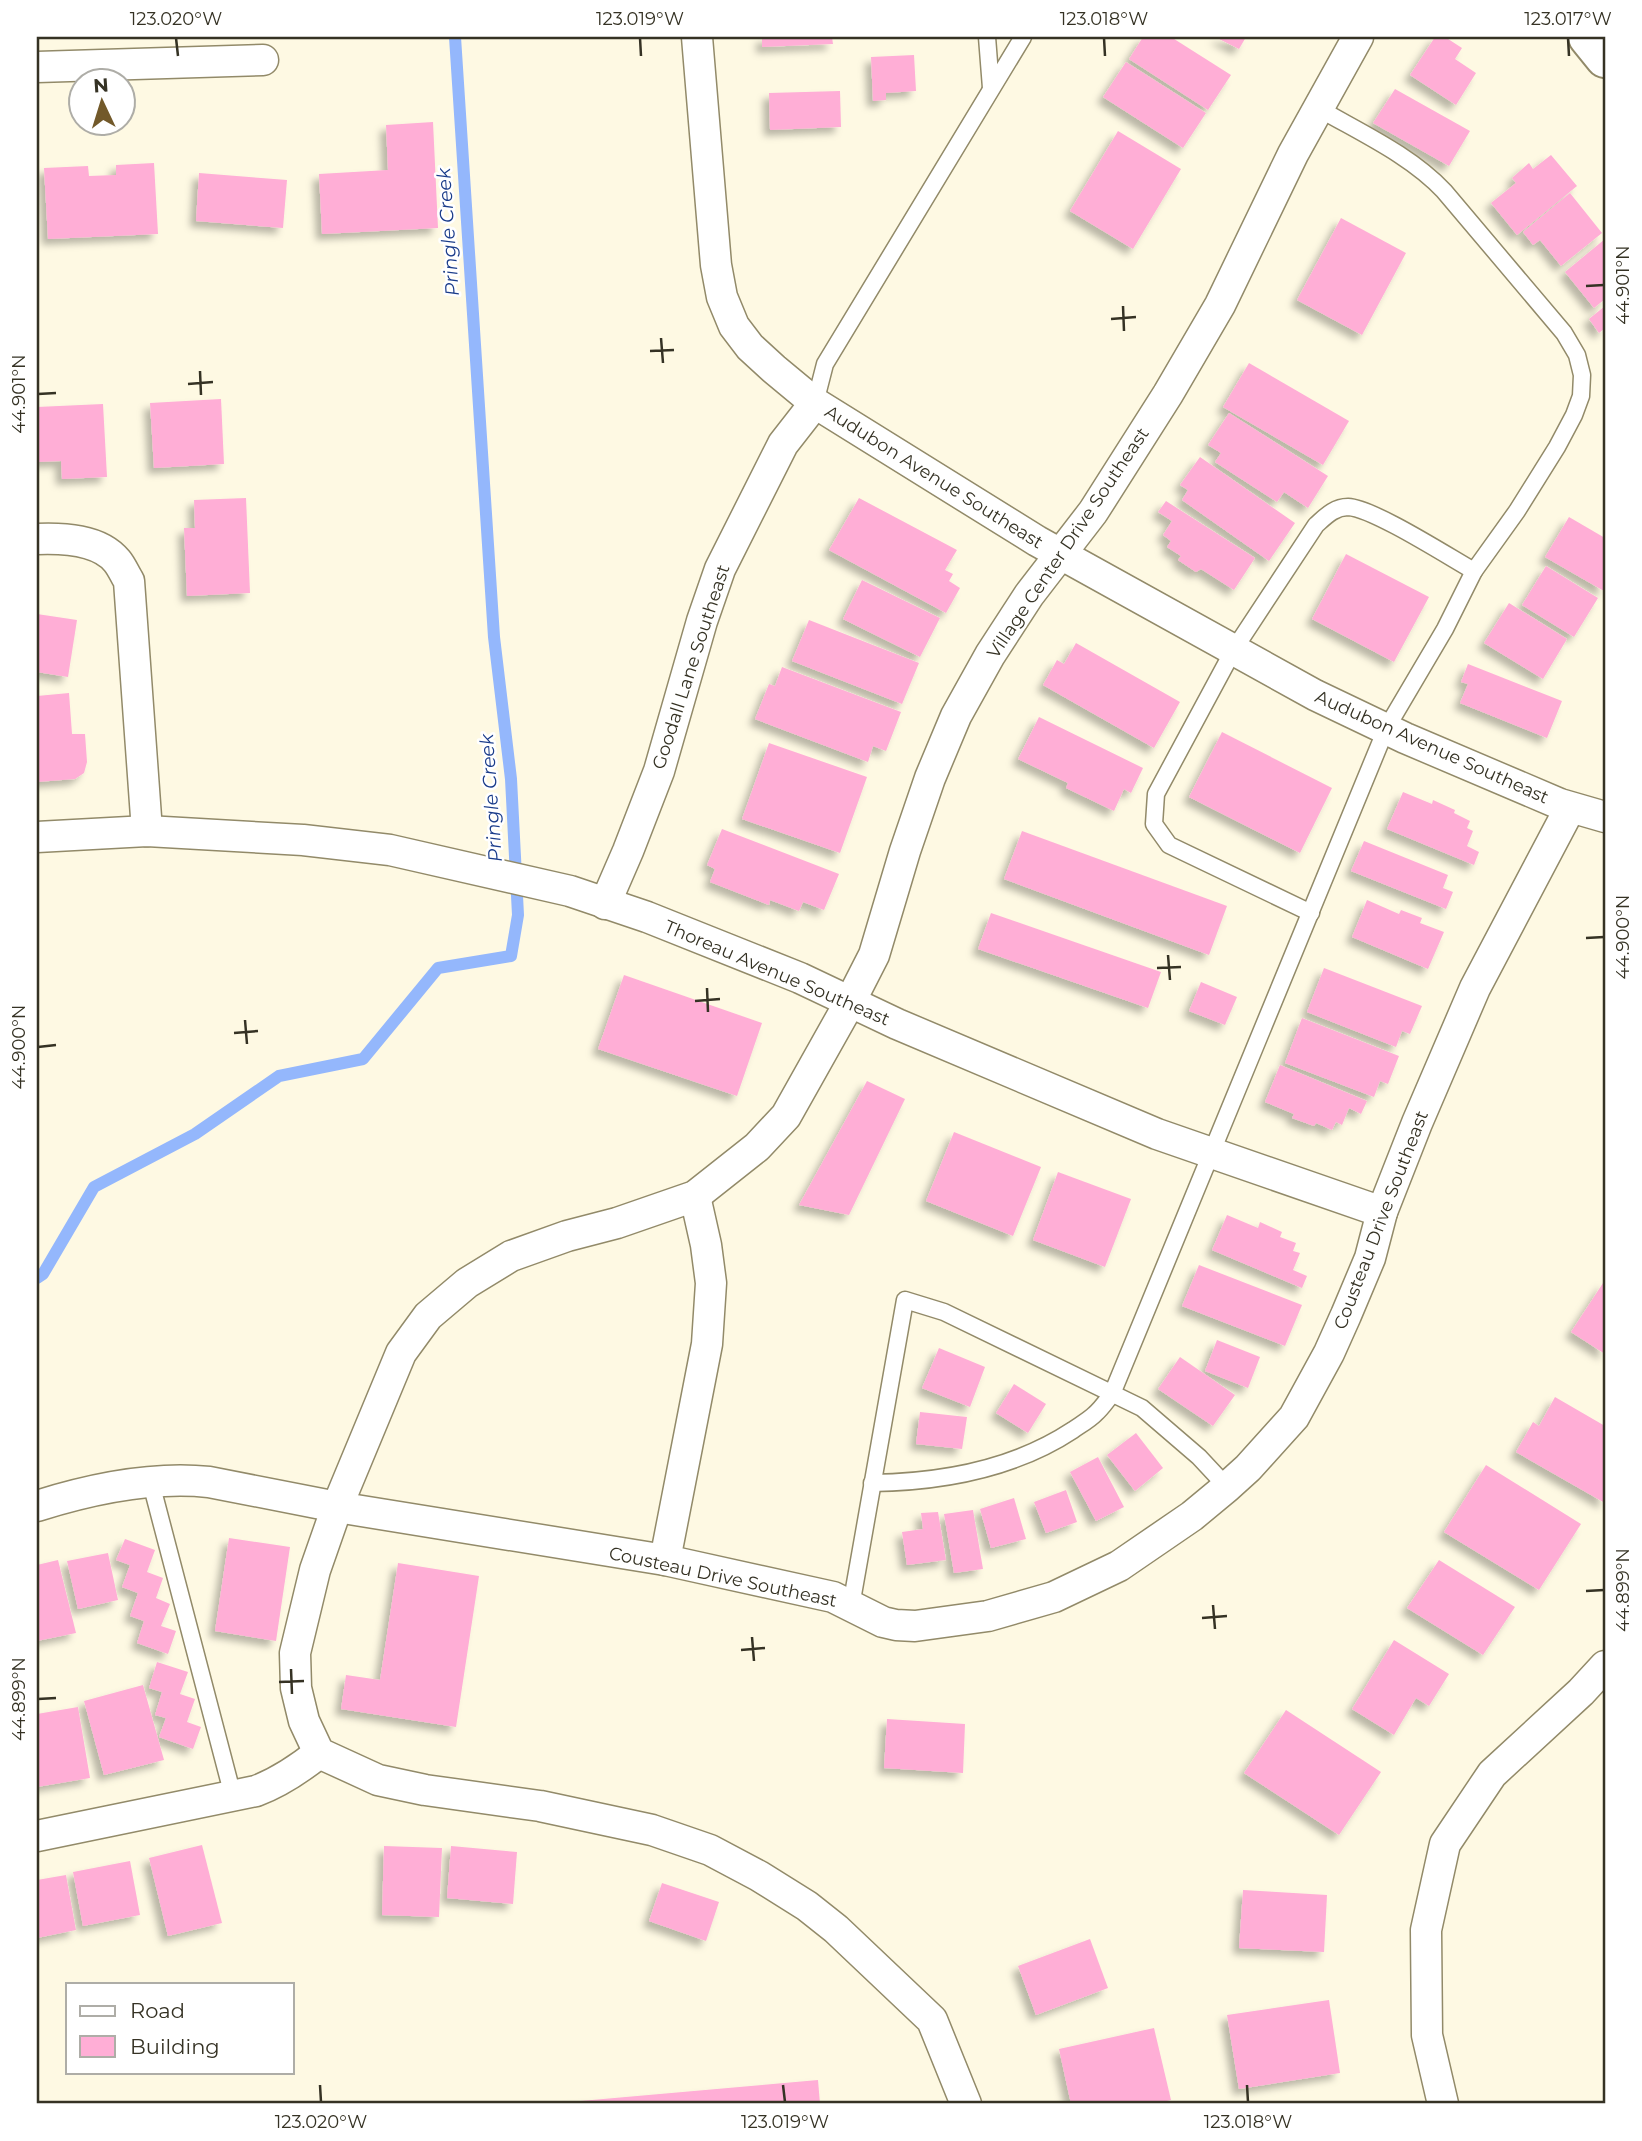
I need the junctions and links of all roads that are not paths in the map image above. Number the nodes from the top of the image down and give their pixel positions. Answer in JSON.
{"nodes":[{"id":1,"x":697,"y":37,"type":"edge"},
{"id":2,"x":987,"y":37,"type":"edge"},
{"id":3,"x":1023,"y":37,"type":"edge"},
{"id":4,"x":1359,"y":37,"type":"edge"},
{"id":5,"x":1588,"y":37,"type":"edge"},
{"id":6,"x":1605,"y":58,"type":"edge"},
{"id":7,"x":263,"y":60,"type":"dead end"},
{"id":8,"x":37,"y":67,"type":"edge"},
{"id":9,"x":990,"y":88,"type":"junction"},
{"id":10,"x":1318,"y":108,"type":"junction"},
{"id":11,"x":815,"y":402,"type":"junction"},
{"id":12,"x":37,"y":539,"type":"edge"},
{"id":13,"x":1059,"y":555,"type":"junction"},
{"id":14,"x":1474,"y":571,"type":"junction"},
{"id":15,"x":1233,"y":651,"type":"junction"},
{"id":16,"x":1386,"y":729,"type":"junction"},
{"id":17,"x":1570,"y":808,"type":"junction"},
{"id":18,"x":1605,"y":817,"type":"edge"},
{"id":19,"x":147,"y":831,"type":"junction"},
{"id":20,"x":37,"y":837,"type":"edge"},
{"id":21,"x":605,"y":904,"type":"junction"},
{"id":22,"x":1311,"y":913,"type":"junction"},
{"id":23,"x":850,"y":1002,"type":"junction"},
{"id":24,"x":1213,"y":1153,"type":"junction"},
{"id":25,"x":695,"y":1196,"type":"junction"},
{"id":26,"x":1382,"y":1212,"type":"junction"},
{"id":27,"x":1112,"y":1394,"type":"junction"},
{"id":28,"x":151,"y":1483,"type":"junction"},
{"id":29,"x":873,"y":1483,"type":"junction"},
{"id":30,"x":1227,"y":1487,"type":"junction"},
{"id":31,"x":37,"y":1506,"type":"edge"},
{"id":32,"x":337,"y":1507,"type":"junction"},
{"id":33,"x":666,"y":1560,"type":"junction"},
{"id":34,"x":850,"y":1606,"type":"junction"},
{"id":35,"x":1605,"y":1665,"type":"edge"},
{"id":36,"x":319,"y":1753,"type":"junction"},
{"id":37,"x":233,"y":1796,"type":"junction"},
{"id":38,"x":37,"y":1836,"type":"edge"},
{"id":39,"x":966,"y":2104,"type":"edge"},
{"id":40,"x":1443,"y":2104,"type":"edge"}],
"edges":[{"from":1,"to":11,"type":"street","name":"Audubon Avenue Southeast"},
{"from":2,"to":9,"type":"lane"},
{"from":3,"to":9,"type":"lane"},
{"from":4,"to":10,"type":"street","name":"Village Center Drive Southeast"},
{"from":5,"to":6,"type":"street"},
{"from":7,"to":8,"type":"street"},
{"from":9,"to":11,"type":"lane"},
{"from":10,"to":13,"type":"street","name":"Village Center Drive Southeast"},
{"from":10,"to":14,"type":"lane"},
{"from":11,"to":13,"type":"street","name":"Audubon Avenue Southeast"},
{"from":11,"to":21,"type":"street","name":"Goodall Lane Southeast"},
{"from":12,"to":19,"type":"street"},
{"from":13,"to":15,"type":"street","name":"Audubon Avenue Southeast"},
{"from":13,"to":23,"type":"street","name":"Village Center Drive Southeast"},
{"from":14,"to":15,"type":"lane"},
{"from":14,"to":16,"type":"lane"},
{"from":15,"to":16,"type":"street","name":"Audubon Avenue Southeast"},
{"from":15,"to":22,"type":"lane"},
{"from":16,"to":17,"type":"street","name":"Audubon Avenue Southeast"},
{"from":16,"to":22,"type":"lane"},
{"from":17,"to":18,"type":"street","name":"Audubon Avenue Southeast"},
{"from":17,"to":26,"type":"street","name":"Cousteau Drive Southeast"},
{"from":19,"to":20,"type":"street","name":"Thoreau Avenue Southeast"},
{"from":19,"to":21,"type":"street","name":"Thoreau Avenue Southeast"},
{"from":21,"to":23,"type":"street","name":"Thoreau Avenue Southeast"},
{"from":22,"to":24,"type":"lane"},
{"from":23,"to":24,"type":"street","name":"Thoreau Avenue Southeast"},
{"from":23,"to":25,"type":"street","name":"Village Center Drive Southeast"},
{"from":24,"to":26,"type":"street","name":"Thoreau Avenue Southeast"},
{"from":24,"to":27,"type":"lane"},
{"from":25,"to":32,"type":"street","name":"Village Center Drive Southeast"},
{"from":25,"to":33,"type":"street"},
{"from":26,"to":30,"type":"street","name":"Cousteau Drive Southeast"},
{"from":27,"to":29,"type":"lane"},
{"from":27,"to":29,"type":"lane"},
{"from":27,"to":30,"type":"lane"},
{"from":28,"to":31,"type":"street","name":"Cousteau Drive Southeast"},
{"from":28,"to":32,"type":"street","name":"Cousteau Drive Southeast"},
{"from":28,"to":37,"type":"lane"},
{"from":29,"to":34,"type":"lane"},
{"from":30,"to":34,"type":"street","name":"Cousteau Drive Southeast"},
{"from":32,"to":33,"type":"street","name":"Cousteau Drive Southeast"},
{"from":32,"to":36,"type":"street","name":"Village Center Drive Southeast"},
{"from":33,"to":34,"type":"street","name":"Cousteau Drive Southeast"},
{"from":35,"to":40,"type":"street"},
{"from":36,"to":37,"type":"street"},
{"from":36,"to":39,"type":"street"},
{"from":37,"to":38,"type":"street"}]}
